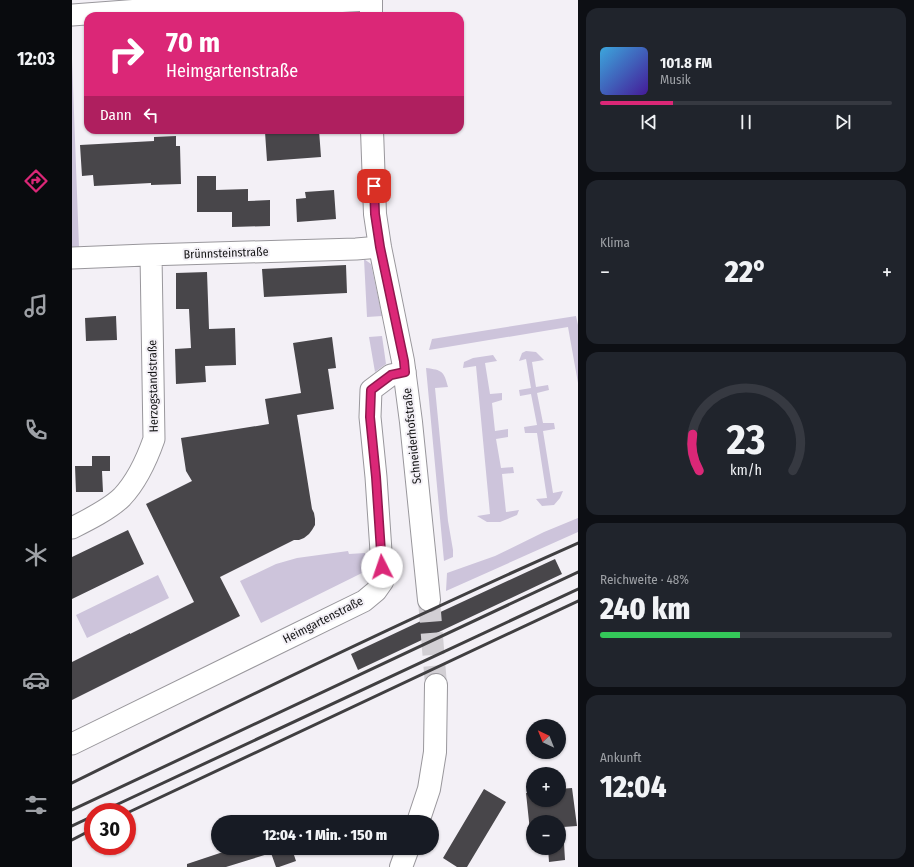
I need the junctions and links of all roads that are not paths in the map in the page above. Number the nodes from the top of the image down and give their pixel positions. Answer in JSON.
{"nodes":[{"id":1,"x":369,"y":0,"type":"edge"},
{"id":2,"x":112,"y":12,"type":"edge"},
{"id":3,"x":370,"y":12,"type":"edge"},
{"id":4,"x":84,"y":14,"type":"edge"},
{"id":5,"x":72,"y":15,"type":"edge"},
{"id":6,"x":372,"y":134,"type":"edge"},
{"id":7,"x":380,"y":247,"type":"junction"},
{"id":8,"x":151,"y":255,"type":"junction"},
{"id":9,"x":72,"y":258,"type":"edge"},
{"id":10,"x":405,"y":372,"type":"junction"},
{"id":11,"x":72,"y":528,"type":"edge"},
{"id":12,"x":429,"y":600,"type":"tunnel mouth"},
{"id":13,"x":436,"y":685,"type":"tunnel mouth"},
{"id":14,"x":72,"y":744,"type":"edge"},
{"id":15,"x":420,"y":815,"type":"edge"},
{"id":16,"x":405,"y":855,"type":"edge"},
{"id":17,"x":401,"y":867,"type":"edge"}],
"edges":[{"from":1,"to":2,"type":"street"},
{"from":1,"to":3,"type":"street"},
{"from":4,"to":5,"type":"street"},
{"from":6,"to":7,"type":"street","name":"Schneiderhofstraße"},
{"from":7,"to":8,"type":"street","name":"Brünnsteinstraße"},
{"from":7,"to":10,"type":"street","name":"Schneiderhofstraße"},
{"from":8,"to":9,"type":"street","name":"Brünnsteinstraße"},
{"from":8,"to":11,"type":"street","name":"Herzogstandstraße"},
{"from":10,"to":12,"type":"street","name":"Schneiderhofstraße"},
{"from":10,"to":14,"type":"street","name":"Heimgartenstraße"},
{"from":13,"to":15,"type":"street"},
{"from":16,"to":17,"type":"street"}]}
